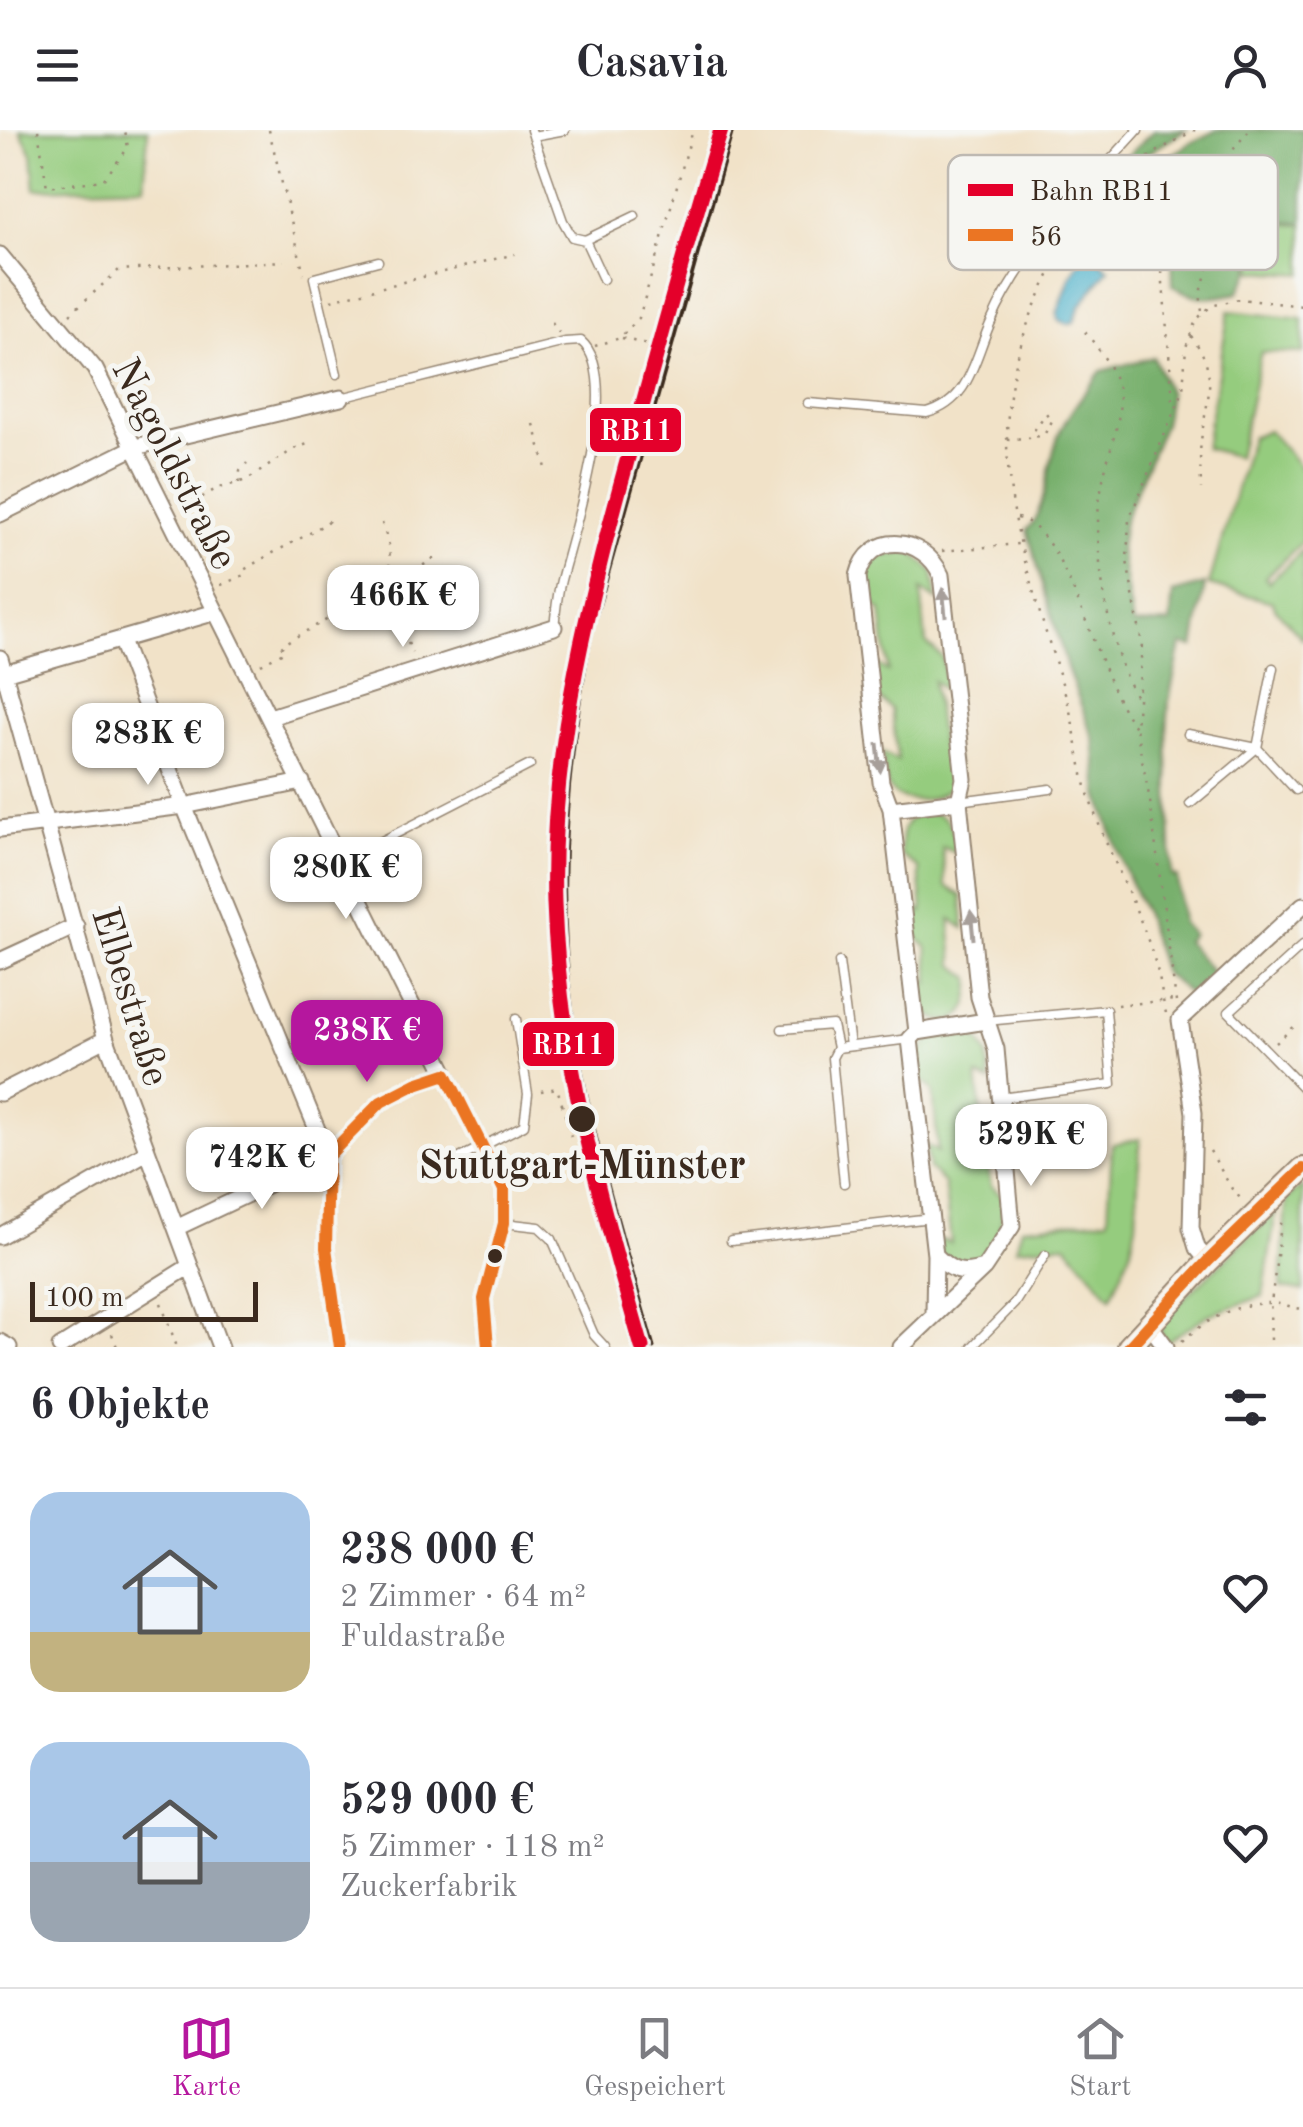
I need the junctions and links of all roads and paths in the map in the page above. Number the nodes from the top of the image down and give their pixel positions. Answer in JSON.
{"nodes":[{"id":1,"x":38,"y":130,"type":"edge"},
{"id":2,"x":125,"y":130,"type":"edge"},
{"id":3,"x":269,"y":130,"type":"edge"},
{"id":4,"x":566,"y":130,"type":"edge"},
{"id":5,"x":693,"y":130,"type":"edge"},
{"id":6,"x":1138,"y":130,"type":"edge"},
{"id":7,"x":1195,"y":130,"type":"edge"},
{"id":8,"x":1249,"y":130,"type":"edge"},
{"id":9,"x":532,"y":133,"type":"edge"},
{"id":10,"x":1115,"y":155,"type":"edge"},
{"id":11,"x":1155,"y":155,"type":"edge"},
{"id":12,"x":1229,"y":155,"type":"edge"},
{"id":13,"x":634,"y":216,"type":"dead end"},
{"id":14,"x":585,"y":240,"type":"junction"},
{"id":15,"x":515,"y":254,"type":"dead end"},
{"id":16,"x":0,"y":255,"type":"edge"},
{"id":17,"x":284,"y":261,"type":"dead end"},
{"id":18,"x":378,"y":262,"type":"dead end"},
{"id":19,"x":1024,"y":270,"type":"edge"},
{"id":20,"x":1053,"y":270,"type":"edge"},
{"id":21,"x":1161,"y":270,"type":"edge"},
{"id":22,"x":1209,"y":270,"type":"edge"},
{"id":23,"x":6,"y":274,"type":"edge"},
{"id":24,"x":603,"y":278,"type":"dead end"},
{"id":25,"x":306,"y":281,"type":"dead end"},
{"id":26,"x":320,"y":303,"type":"junction"},
{"id":27,"x":1303,"y":306,"type":"edge"},
{"id":28,"x":1203,"y":312,"type":"junction"},
{"id":29,"x":69,"y":315,"type":"dead end"},
{"id":30,"x":1086,"y":332,"type":"dead end"},
{"id":31,"x":1190,"y":335,"type":"junction"},
{"id":32,"x":620,"y":338,"type":"junction"},
{"id":33,"x":651,"y":346,"type":"dead end"},
{"id":34,"x":589,"y":348,"type":"junction"},
{"id":35,"x":336,"y":374,"type":"dead end"},
{"id":36,"x":341,"y":398,"type":"joint"},
{"id":37,"x":808,"y":403,"type":"dead end"},
{"id":38,"x":1178,"y":408,"type":"junction"},
{"id":39,"x":534,"y":424,"type":"dead end"},
{"id":40,"x":1029,"y":438,"type":"junction"},
{"id":41,"x":1007,"y":439,"type":"junction"},
{"id":42,"x":310,"y":443,"type":"dead end"},
{"id":43,"x":136,"y":447,"type":"junction"},
{"id":44,"x":247,"y":462,"type":"dead end"},
{"id":45,"x":546,"y":468,"type":"dead end"},
{"id":46,"x":239,"y":484,"type":"junction"},
{"id":47,"x":1201,"y":489,"type":"dead end"},
{"id":48,"x":0,"y":514,"type":"edge"},
{"id":49,"x":170,"y":517,"type":"junction"},
{"id":50,"x":333,"y":518,"type":"dead end"},
{"id":51,"x":1018,"y":518,"type":"junction"},
{"id":52,"x":382,"y":523,"type":"dead end"},
{"id":53,"x":1022,"y":544,"type":"junction"},
{"id":54,"x":926,"y":553,"type":"junction"},
{"id":55,"x":440,"y":554,"type":"dead end"},
{"id":56,"x":396,"y":584,"type":"junction"},
{"id":57,"x":370,"y":588,"type":"dead end"},
{"id":58,"x":206,"y":591,"type":"junction"},
{"id":59,"x":216,"y":612,"type":"junction"},
{"id":60,"x":554,"y":626,"type":"joint"},
{"id":61,"x":122,"y":641,"type":"junction"},
{"id":62,"x":2,"y":666,"type":"edge"},
{"id":63,"x":418,"y":668,"type":"junction"},
{"id":64,"x":1273,"y":668,"type":"dead end"},
{"id":65,"x":247,"y":672,"type":"junction"},
{"id":66,"x":1138,"y":700,"type":"junction"},
{"id":67,"x":270,"y":717,"type":"junction"},
{"id":68,"x":1136,"y":728,"type":"junction"},
{"id":69,"x":1188,"y":734,"type":"dead end"},
{"id":70,"x":1257,"y":748,"type":"junction"},
{"id":71,"x":530,"y":765,"type":"dead end"},
{"id":72,"x":302,"y":782,"type":"junction"},
{"id":73,"x":1050,"y":789,"type":"dead end"},
{"id":74,"x":1296,"y":790,"type":"dead end"},
{"id":75,"x":959,"y":801,"type":"junction"},
{"id":76,"x":1190,"y":804,"type":"dead end"},
{"id":77,"x":184,"y":806,"type":"junction"},
{"id":78,"x":891,"y":809,"type":"junction"},
{"id":79,"x":46,"y":823,"type":"junction"},
{"id":80,"x":0,"y":829,"type":"edge"},
{"id":81,"x":341,"y":862,"type":"junction"},
{"id":82,"x":1303,"y":905,"type":"edge"},
{"id":83,"x":76,"y":926,"type":"junction"},
{"id":84,"x":1303,"y":946,"type":"edge"},
{"id":85,"x":0,"y":961,"type":"edge"},
{"id":86,"x":840,"y":962,"type":"dead end"},
{"id":87,"x":1174,"y":982,"type":"dead end"},
{"id":88,"x":1163,"y":1000,"type":"junction"},
{"id":89,"x":1176,"y":1000,"type":"dead end"},
{"id":90,"x":1127,"y":1003,"type":"dead end"},
{"id":91,"x":516,"y":1019,"type":"dead end"},
{"id":92,"x":1180,"y":1020,"type":"junction"},
{"id":93,"x":986,"y":1021,"type":"junction"},
{"id":94,"x":1298,"y":1023,"type":"dead end"},
{"id":95,"x":782,"y":1029,"type":"dead end"},
{"id":96,"x":914,"y":1035,"type":"junction"},
{"id":97,"x":106,"y":1040,"type":"junction"},
{"id":98,"x":850,"y":1046,"type":"junction"},
{"id":99,"x":837,"y":1048,"type":"junction"},
{"id":100,"x":1268,"y":1051,"type":"junction"},
{"id":101,"x":446,"y":1074,"type":"junction"},
{"id":102,"x":1303,"y":1088,"type":"edge"},
{"id":103,"x":0,"y":1093,"type":"edge"},
{"id":104,"x":528,"y":1094,"type":"junction"},
{"id":105,"x":1000,"y":1098,"type":"junction"},
{"id":106,"x":573,"y":1102,"type":"dead end"},
{"id":107,"x":562,"y":1104,"type":"junction"},
{"id":108,"x":572,"y":1140,"type":"dead end"},
{"id":109,"x":1194,"y":1142,"type":"junction"},
{"id":110,"x":482,"y":1146,"type":"junction"},
{"id":111,"x":147,"y":1152,"type":"junction"},
{"id":112,"x":328,"y":1156,"type":"junction"},
{"id":113,"x":444,"y":1166,"type":"dead end"},
{"id":114,"x":1303,"y":1169,"type":"edge"},
{"id":115,"x":844,"y":1183,"type":"dead end"},
{"id":116,"x":1276,"y":1195,"type":"junction"},
{"id":117,"x":1256,"y":1214,"type":"junction"},
{"id":118,"x":931,"y":1218,"type":"junction"},
{"id":119,"x":504,"y":1223,"type":"junction"},
{"id":120,"x":176,"y":1228,"type":"junction"},
{"id":121,"x":0,"y":1236,"type":"edge"},
{"id":122,"x":731,"y":1241,"type":"dead end"},
{"id":123,"x":1045,"y":1254,"type":"dead end"},
{"id":124,"x":935,"y":1256,"type":"junction"},
{"id":125,"x":1208,"y":1261,"type":"junction"},
{"id":126,"x":190,"y":1266,"type":"junction"},
{"id":127,"x":984,"y":1268,"type":"junction"},
{"id":128,"x":156,"y":1287,"type":"junction"},
{"id":129,"x":1272,"y":1303,"type":"junction"},
{"id":130,"x":1303,"y":1309,"type":"edge"},
{"id":131,"x":934,"y":1313,"type":"junction"},
{"id":132,"x":1150,"y":1324,"type":"junction"},
{"id":133,"x":1271,"y":1340,"type":"dead end"},
{"id":134,"x":0,"y":1342,"type":"edge"},
{"id":135,"x":1175,"y":1342,"type":"edge"},
{"id":136,"x":904,"y":1346,"type":"edge"},
{"id":137,"x":9,"y":1347,"type":"edge"},
{"id":138,"x":60,"y":1347,"type":"edge"},
{"id":139,"x":177,"y":1347,"type":"edge"},
{"id":140,"x":220,"y":1347,"type":"edge"},
{"id":141,"x":340,"y":1347,"type":"edge"},
{"id":142,"x":488,"y":1347,"type":"edge"},
{"id":143,"x":604,"y":1347,"type":"edge"},
{"id":144,"x":972,"y":1347,"type":"edge"},
{"id":145,"x":1129,"y":1347,"type":"edge"},
{"id":146,"x":1187,"y":1347,"type":"edge"}],
"edges":[{"from":1,"to":2,"type":"path"},
{"from":3,"to":25,"type":"path"},
{"from":4,"to":9,"type":"lane"},
{"from":5,"to":32,"type":"path"},
{"from":6,"to":10,"type":"lane"},
{"from":7,"to":11,"type":"path"},
{"from":8,"to":12,"type":"path"},
{"from":9,"to":14,"type":"lane"},
{"from":13,"to":14,"type":"lane"},
{"from":14,"to":24,"type":"lane"},
{"from":15,"to":26,"type":"path"},
{"from":16,"to":23,"type":"street","name":"Nagoldstraße"},
{"from":17,"to":29,"type":"path"},
{"from":18,"to":26,"type":"lane"},
{"from":19,"to":37,"type":"lane"},
{"from":20,"to":41,"type":"path"},
{"from":21,"to":38,"type":"path"},
{"from":22,"to":28,"type":"path"},
{"from":23,"to":43,"type":"street","name":"Nagoldstraße"},
{"from":26,"to":35,"type":"lane"},
{"from":27,"to":28,"type":"path"},
{"from":28,"to":31,"type":"path"},
{"from":30,"to":66,"type":"path"},
{"from":31,"to":38,"type":"path"},
{"from":31,"to":47,"type":"path"},
{"from":32,"to":33,"type":"path"},
{"from":32,"to":34,"type":"path"},
{"from":34,"to":36,"type":"lane"},
{"from":34,"to":60,"type":"lane"},
{"from":36,"to":43,"type":"street"},
{"from":38,"to":66,"type":"path"},
{"from":39,"to":45,"type":"path"},
{"from":40,"to":40,"type":"path"},
{"from":40,"to":41,"type":"path"},
{"from":41,"to":51,"type":"path"},
{"from":42,"to":46,"type":"path"},
{"from":43,"to":48,"type":"street"},
{"from":43,"to":49,"type":"street","name":"Nagoldstraße"},
{"from":44,"to":46,"type":"path"},
{"from":46,"to":49,"type":"path"},
{"from":49,"to":58,"type":"street","name":"Nagoldstraße"},
{"from":50,"to":58,"type":"path"},
{"from":51,"to":53,"type":"path"},
{"from":51,"to":68,"type":"path"},
{"from":52,"to":56,"type":"path"},
{"from":53,"to":54,"type":"path"},
{"from":53,"to":88,"type":"path"},
{"from":75,"to":54,"type":"street","one_way":true},
{"from":54,"to":78,"type":"street","one_way":true},
{"from":55,"to":56,"type":"path"},
{"from":56,"to":63,"type":"path"},
{"from":57,"to":65,"type":"path"},
{"from":58,"to":59,"type":"street","name":"Nagoldstraße"},
{"from":59,"to":61,"type":"street"},
{"from":59,"to":65,"type":"street","name":"Nagoldstraße"},
{"from":60,"to":63,"type":"street"},
{"from":61,"to":62,"type":"street"},
{"from":61,"to":77,"type":"street"},
{"from":62,"to":79,"type":"street","name":"Elbestraße"},
{"from":63,"to":67,"type":"street"},
{"from":64,"to":70,"type":"lane"},
{"from":65,"to":67,"type":"street","name":"Nagoldstraße"},
{"from":66,"to":68,"type":"path"},
{"from":67,"to":72,"type":"street","name":"Nagoldstraße"},
{"from":68,"to":87,"type":"path"},
{"from":69,"to":70,"type":"lane"},
{"from":70,"to":74,"type":"lane"},
{"from":70,"to":76,"type":"lane"},
{"from":71,"to":81,"type":"lane"},
{"from":72,"to":77,"type":"street"},
{"from":72,"to":81,"type":"street","name":"Nagoldstraße"},
{"from":73,"to":75,"type":"lane"},
{"from":75,"to":78,"type":"street"},
{"from":93,"to":75,"type":"street","one_way":true},
{"from":77,"to":79,"type":"street"},
{"from":77,"to":112,"type":"street"},
{"from":78,"to":96,"type":"street"},
{"from":79,"to":80,"type":"street"},
{"from":79,"to":83,"type":"street","name":"Elbestraße"},
{"from":81,"to":101,"type":"street","name":"Nagoldstraße"},
{"from":82,"to":92,"type":"street"},
{"from":83,"to":85,"type":"street"},
{"from":83,"to":97,"type":"street","name":"Elbestraße"},
{"from":84,"to":100,"type":"lane"},
{"from":86,"to":98,"type":"lane"},
{"from":88,"to":89,"type":"path"},
{"from":88,"to":90,"type":"path"},
{"from":88,"to":92,"type":"path"},
{"from":91,"to":104,"type":"lane"},
{"from":92,"to":109,"type":"street"},
{"from":93,"to":96,"type":"street"},
{"from":93,"to":105,"type":"street"},
{"from":93,"to":105,"type":"lane"},
{"from":94,"to":100,"type":"path"},
{"from":95,"to":99,"type":"lane"},
{"from":96,"to":98,"type":"lane"},
{"from":96,"to":118,"type":"street"},
{"from":97,"to":103,"type":"street"},
{"from":97,"to":111,"type":"street","name":"Elbestraße"},
{"from":98,"to":99,"type":"lane"},
{"from":99,"to":115,"type":"lane"},
{"from":100,"to":102,"type":"lane"},
{"from":101,"to":110,"type":"street","name":"Nagoldstraße"},
{"from":101,"to":112,"type":"street"},
{"from":104,"to":107,"type":"path"},
{"from":104,"to":110,"type":"lane"},
{"from":105,"to":127,"type":"street"},
{"from":106,"to":107,"type":"path"},
{"from":107,"to":108,"type":"path"},
{"from":109,"to":117,"type":"path"},
{"from":109,"to":125,"type":"street"},
{"from":110,"to":113,"type":"lane"},
{"from":110,"to":119,"type":"street","name":"Nagoldstraße"},
{"from":111,"to":120,"type":"street","name":"Elbestraße"},
{"from":111,"to":121,"type":"street"},
{"from":112,"to":120,"type":"street"},
{"from":112,"to":141,"type":"street"},
{"from":114,"to":116,"type":"street"},
{"from":116,"to":117,"type":"street"},
{"from":116,"to":129,"type":"path"},
{"from":117,"to":125,"type":"street"},
{"from":118,"to":122,"type":"lane"},
{"from":118,"to":124,"type":"street"},
{"from":119,"to":142,"type":"street","name":"Nagoldstraße"},
{"from":119,"to":143,"type":"lane"},
{"from":120,"to":126,"type":"street","name":"Elbestraße"},
{"from":123,"to":144,"type":"lane"},
{"from":124,"to":127,"type":"street"},
{"from":124,"to":131,"type":"street"},
{"from":125,"to":132,"type":"street"},
{"from":126,"to":128,"type":"street"},
{"from":126,"to":140,"type":"street","name":"Elbestraße"},
{"from":127,"to":131,"type":"street"},
{"from":128,"to":138,"type":"street"},
{"from":128,"to":139,"type":"path"},
{"from":129,"to":130,"type":"path"},
{"from":129,"to":133,"type":"path"},
{"from":129,"to":135,"type":"path"},
{"from":131,"to":136,"type":"street"},
{"from":132,"to":135,"type":"street"},
{"from":132,"to":145,"type":"street"},
{"from":134,"to":137,"type":"street"},
{"from":135,"to":146,"type":"path"}]}
